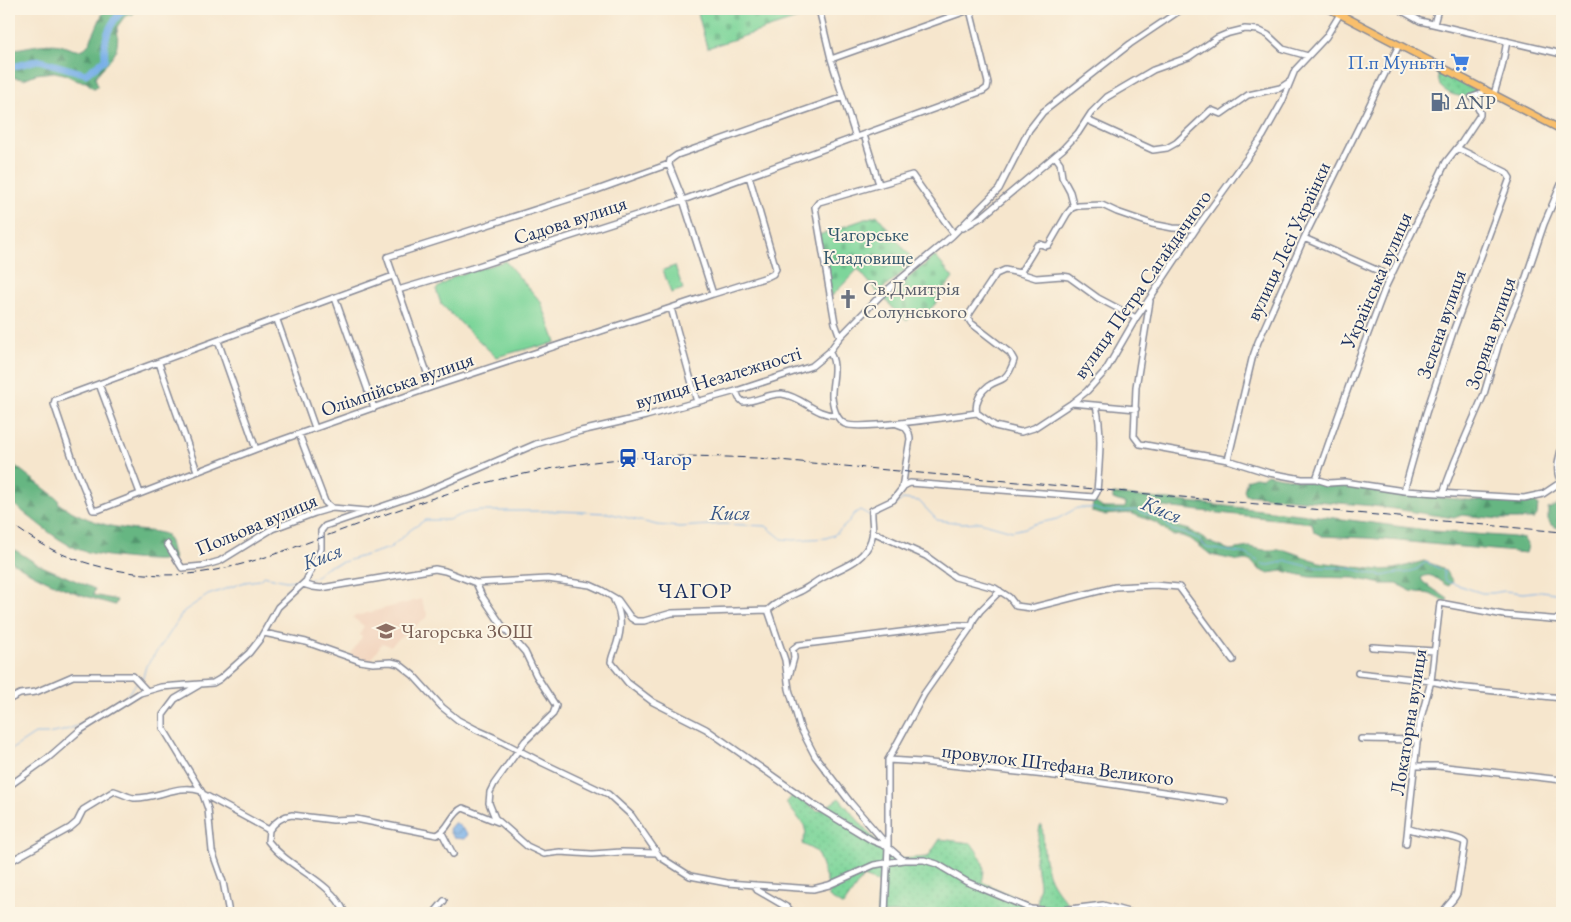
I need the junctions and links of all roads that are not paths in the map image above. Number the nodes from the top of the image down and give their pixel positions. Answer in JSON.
{"nodes":[{"id":1,"x":819,"y":9,"type":"edge"},
{"id":2,"x":972,"y":9,"type":"edge"},
{"id":3,"x":1182,"y":9,"type":"edge"},
{"id":4,"x":1332,"y":9,"type":"edge"},
{"id":5,"x":1399,"y":9,"type":"edge"},
{"id":6,"x":1438,"y":9,"type":"edge"},
{"id":7,"x":1340,"y":14,"type":"junction"},
{"id":8,"x":1434,"y":24,"type":"junction"},
{"id":9,"x":1507,"y":41,"type":"junction"},
{"id":10,"x":1399,"y":45,"type":"junction"},
{"id":11,"x":1562,"y":54,"type":"edge"},
{"id":12,"x":1308,"y":56,"type":"junction"},
{"id":13,"x":832,"y":59,"type":"junction"},
{"id":14,"x":1290,"y":82,"type":"junction"},
{"id":15,"x":1485,"y":89,"type":"junction"},
{"id":16,"x":1494,"y":94,"type":"junction"},
{"id":17,"x":843,"y":97,"type":"junction"},
{"id":18,"x":1087,"y":120,"type":"junction"},
{"id":19,"x":1562,"y":130,"type":"edge"},
{"id":20,"x":864,"y":135,"type":"junction"},
{"id":21,"x":856,"y":138,"type":"junction"},
{"id":22,"x":1457,"y":148,"type":"junction"},
{"id":23,"x":1055,"y":156,"type":"junction"},
{"id":24,"x":669,"y":164,"type":"junction"},
{"id":25,"x":749,"y":176,"type":"junction"},
{"id":26,"x":1562,"y":182,"type":"edge"},
{"id":27,"x":879,"y":184,"type":"junction"},
{"id":28,"x":682,"y":200,"type":"junction"},
{"id":29,"x":1074,"y":207,"type":"junction"},
{"id":30,"x":1196,"y":229,"type":"junction"},
{"id":31,"x":956,"y":233,"type":"junction"},
{"id":32,"x":1304,"y":238,"type":"junction"},
{"id":33,"x":1020,"y":273,"type":"junction"},
{"id":34,"x":393,"y":276,"type":"junction"},
{"id":35,"x":1390,"y":276,"type":"junction"},
{"id":36,"x":398,"y":290,"type":"junction"},
{"id":37,"x":712,"y":294,"type":"junction"},
{"id":38,"x":335,"y":298,"type":"junction"},
{"id":39,"x":1150,"y":298,"type":"junction"},
{"id":40,"x":671,"y":308,"type":"junction"},
{"id":41,"x":1136,"y":318,"type":"junction"},
{"id":42,"x":277,"y":320,"type":"junction"},
{"id":43,"x":840,"y":337,"type":"junction"},
{"id":44,"x":218,"y":341,"type":"junction"},
{"id":45,"x":829,"y":352,"type":"junction"},
{"id":46,"x":159,"y":362,"type":"junction"},
{"id":47,"x":99,"y":384,"type":"junction"},
{"id":48,"x":432,"y":387,"type":"junction"},
{"id":49,"x":736,"y":391,"type":"junction"},
{"id":50,"x":697,"y":402,"type":"junction"},
{"id":51,"x":1072,"y":403,"type":"junction"},
{"id":52,"x":1096,"y":406,"type":"junction"},
{"id":53,"x":374,"y":408,"type":"junction"},
{"id":54,"x":1136,"y":409,"type":"junction"},
{"id":55,"x":976,"y":413,"type":"junction"},
{"id":56,"x":836,"y":415,"type":"junction"},
{"id":57,"x":894,"y":423,"type":"junction"},
{"id":58,"x":315,"y":428,"type":"junction"},
{"id":59,"x":298,"y":434,"type":"junction"},
{"id":60,"x":1562,"y":446,"type":"edge"},
{"id":61,"x":256,"y":449,"type":"junction"},
{"id":62,"x":1228,"y":460,"type":"junction"},
{"id":63,"x":198,"y":471,"type":"junction"},
{"id":64,"x":1316,"y":479,"type":"junction"},
{"id":65,"x":1562,"y":483,"type":"edge"},
{"id":66,"x":902,"y":488,"type":"junction"},
{"id":67,"x":1404,"y":491,"type":"junction"},
{"id":68,"x":140,"y":493,"type":"junction"},
{"id":69,"x":1443,"y":493,"type":"junction"},
{"id":70,"x":332,"y":508,"type":"junction"},
{"id":71,"x":370,"y":511,"type":"junction"},
{"id":72,"x":873,"y":532,"type":"junction"},
{"id":73,"x":167,"y":544,"type":"dead end"},
{"id":74,"x":304,"y":582,"type":"junction"},
{"id":75,"x":476,"y":583,"type":"junction"},
{"id":76,"x":1000,"y":591,"type":"junction"},
{"id":77,"x":613,"y":597,"type":"junction"},
{"id":78,"x":768,"y":610,"type":"junction"},
{"id":79,"x":1562,"y":620,"type":"edge"},
{"id":80,"x":971,"y":627,"type":"junction"},
{"id":81,"x":264,"y":633,"type":"junction"},
{"id":82,"x":1372,"y":647,"type":"dead end"},
{"id":83,"x":1434,"y":651,"type":"junction"},
{"id":84,"x":1233,"y":660,"type":"dead end"},
{"id":85,"x":1358,"y":673,"type":"dead end"},
{"id":86,"x":788,"y":679,"type":"junction"},
{"id":87,"x":1431,"y":681,"type":"junction"},
{"id":88,"x":204,"y":683,"type":"junction"},
{"id":89,"x":146,"y":690,"type":"junction"},
{"id":90,"x":12,"y":698,"type":"dead end"},
{"id":91,"x":1562,"y":698,"type":"edge"},
{"id":92,"x":1361,"y":739,"type":"dead end"},
{"id":93,"x":1418,"y":740,"type":"junction"},
{"id":94,"x":518,"y":750,"type":"junction"},
{"id":95,"x":888,"y":760,"type":"junction"},
{"id":96,"x":1414,"y":766,"type":"junction"},
{"id":97,"x":1562,"y":780,"type":"edge"},
{"id":98,"x":9,"y":786,"type":"edge"},
{"id":99,"x":202,"y":793,"type":"junction"},
{"id":100,"x":1225,"y":801,"type":"dead end"},
{"id":101,"x":500,"y":823,"type":"junction"},
{"id":102,"x":1408,"y":828,"type":"junction"},
{"id":103,"x":269,"y":830,"type":"junction"},
{"id":104,"x":442,"y":833,"type":"junction"},
{"id":105,"x":1406,"y":844,"type":"dead end"},
{"id":106,"x":888,"y":847,"type":"junction"},
{"id":107,"x":656,"y":853,"type":"junction"},
{"id":108,"x":453,"y":854,"type":"dead end"},
{"id":109,"x":903,"y":860,"type":"junction"},
{"id":110,"x":9,"y":862,"type":"edge"},
{"id":111,"x":887,"y":863,"type":"junction"},
{"id":112,"x":755,"y":885,"type":"junction"},
{"id":113,"x":444,"y":901,"type":"dead end"},
{"id":114,"x":229,"y":913,"type":"edge"},
{"id":115,"x":345,"y":913,"type":"edge"},
{"id":116,"x":434,"y":913,"type":"edge"},
{"id":117,"x":793,"y":913,"type":"edge"},
{"id":118,"x":885,"y":913,"type":"edge"},
{"id":119,"x":1132,"y":913,"type":"edge"},
{"id":120,"x":1443,"y":913,"type":"edge"}],
"edges":[{"from":1,"to":13,"type":"street"},
{"from":2,"to":13,"type":"street"},
{"from":2,"to":20,"type":"street","name":"Садова вулиця"},
{"from":3,"to":31,"type":"street","name":"вулиця Незалежності"},
{"from":4,"to":7,"type":"main road"},
{"from":5,"to":8,"type":"street"},
{"from":6,"to":8,"type":"street"},
{"from":7,"to":10,"type":"main road"},
{"from":7,"to":12,"type":"street","name":"вулиця Петра Сагайдачного"},
{"from":8,"to":9,"type":"street"},
{"from":9,"to":11,"type":"street"},
{"from":9,"to":16,"type":"street"},
{"from":10,"to":15,"type":"main road"},
{"from":10,"to":32,"type":"street","name":"вулиця Лесі Українки"},
{"from":12,"to":14,"type":"street","name":"вулиця Петра Сагайдачного"},
{"from":12,"to":18,"type":"street"},
{"from":13,"to":17,"type":"street"},
{"from":14,"to":18,"type":"street"},
{"from":14,"to":30,"type":"street","name":"вулиця Петра Сагайдачного"},
{"from":15,"to":16,"type":"main road"},
{"from":15,"to":22,"type":"street","name":"Українська вулиця"},
{"from":16,"to":19,"type":"main road"},
{"from":17,"to":21,"type":"street"},
{"from":17,"to":24,"type":"street"},
{"from":18,"to":23,"type":"street"},
{"from":20,"to":21,"type":"street","name":"Садова вулиця"},
{"from":20,"to":27,"type":"street"},
{"from":21,"to":25,"type":"street","name":"Садова вулиця"},
{"from":22,"to":35,"type":"street","name":"Українська вулиця"},
{"from":22,"to":67,"type":"street","name":"Зелена вулиця"},
{"from":23,"to":29,"type":"street"},
{"from":23,"to":31,"type":"street"},
{"from":24,"to":28,"type":"street"},
{"from":24,"to":34,"type":"street"},
{"from":25,"to":28,"type":"street","name":"Садова вулиця"},
{"from":25,"to":37,"type":"street","name":"Олімпійська вулиця"},
{"from":26,"to":69,"type":"street","name":"Зоряна вулиця"},
{"from":27,"to":31,"type":"street"},
{"from":27,"to":43,"type":"street"},
{"from":28,"to":36,"type":"street","name":"Садова вулиця"},
{"from":28,"to":37,"type":"street"},
{"from":29,"to":30,"type":"street"},
{"from":29,"to":33,"type":"street"},
{"from":30,"to":39,"type":"street","name":"вулиця Петра Сагайдачного"},
{"from":31,"to":43,"type":"street","name":"вулиця Незалежності"},
{"from":32,"to":35,"type":"street"},
{"from":32,"to":62,"type":"street","name":"вулиця Лесі Українки"},
{"from":33,"to":41,"type":"street"},
{"from":33,"to":55,"type":"street"},
{"from":34,"to":36,"type":"street"},
{"from":34,"to":38,"type":"street"},
{"from":35,"to":64,"type":"street","name":"Українська вулиця"},
{"from":36,"to":48,"type":"street"},
{"from":37,"to":40,"type":"street","name":"Олімпійська вулиця"},
{"from":38,"to":42,"type":"street"},
{"from":38,"to":53,"type":"street"},
{"from":39,"to":41,"type":"street","name":"вулиця Петра Сагайдачного"},
{"from":39,"to":54,"type":"street"},
{"from":40,"to":48,"type":"street","name":"Олімпійська вулиця"},
{"from":40,"to":50,"type":"street"},
{"from":41,"to":51,"type":"street","name":"вулиця Петра Сагайдачного"},
{"from":42,"to":44,"type":"street"},
{"from":42,"to":58,"type":"street"},
{"from":43,"to":45,"type":"street","name":"вулиця Незалежності"},
{"from":44,"to":46,"type":"street"},
{"from":44,"to":61,"type":"street"},
{"from":45,"to":49,"type":"street","name":"вулиця Незалежності"},
{"from":45,"to":56,"type":"street"},
{"from":46,"to":47,"type":"street"},
{"from":46,"to":63,"type":"street"},
{"from":47,"to":68,"type":"street"},
{"from":47,"to":68,"type":"street","name":"Олімпійська вулиця"},
{"from":48,"to":53,"type":"street","name":"Олімпійська вулиця"},
{"from":49,"to":50,"type":"street","name":"вулиця Незалежності"},
{"from":49,"to":56,"type":"street"},
{"from":50,"to":71,"type":"street","name":"вулиця Незалежності"},
{"from":51,"to":52,"type":"street"},
{"from":51,"to":55,"type":"street","name":"вулиця Петра Сагайдачного"},
{"from":52,"to":54,"type":"street"},
{"from":52,"to":66,"type":"street"},
{"from":53,"to":58,"type":"street","name":"Олімпійська вулиця"},
{"from":54,"to":62,"type":"street"},
{"from":55,"to":57,"type":"street"},
{"from":56,"to":57,"type":"street"},
{"from":57,"to":66,"type":"street"},
{"from":58,"to":59,"type":"street","name":"Олімпійська вулиця"},
{"from":59,"to":61,"type":"street","name":"Олімпійська вулиця"},
{"from":59,"to":70,"type":"street"},
{"from":60,"to":65,"type":"street"},
{"from":61,"to":63,"type":"street","name":"Олімпійська вулиця"},
{"from":62,"to":64,"type":"street"},
{"from":63,"to":68,"type":"street","name":"Олімпійська вулиця"},
{"from":64,"to":67,"type":"street"},
{"from":65,"to":69,"type":"street"},
{"from":66,"to":72,"type":"street"},
{"from":67,"to":69,"type":"street"},
{"from":70,"to":71,"type":"street","name":"Польова вулиця"},
{"from":70,"to":73,"type":"street","name":"Польова вулиця"},
{"from":71,"to":74,"type":"street","name":"вулиця Незалежності"},
{"from":72,"to":76,"type":"street"},
{"from":72,"to":78,"type":"street"},
{"from":74,"to":75,"type":"street"},
{"from":74,"to":81,"type":"street"},
{"from":75,"to":77,"type":"street"},
{"from":75,"to":94,"type":"street"},
{"from":76,"to":80,"type":"street"},
{"from":76,"to":84,"type":"street"},
{"from":77,"to":78,"type":"street"},
{"from":77,"to":106,"type":"street"},
{"from":78,"to":86,"type":"street"},
{"from":79,"to":83,"type":"street","name":"Локаторна вулиця"},
{"from":80,"to":86,"type":"street"},
{"from":80,"to":95,"type":"street"},
{"from":81,"to":88,"type":"street"},
{"from":81,"to":94,"type":"street"},
{"from":82,"to":83,"type":"street"},
{"from":83,"to":87,"type":"street","name":"Локаторна вулиця"},
{"from":85,"to":87,"type":"street"},
{"from":86,"to":106,"type":"street"},
{"from":87,"to":91,"type":"street"},
{"from":87,"to":93,"type":"street","name":"Локаторна вулиця"},
{"from":88,"to":89,"type":"street"},
{"from":88,"to":99,"type":"street"},
{"from":89,"to":90,"type":"street"},
{"from":89,"to":98,"type":"street"},
{"from":92,"to":93,"type":"street"},
{"from":93,"to":96,"type":"street","name":"Локаторна вулиця"},
{"from":94,"to":101,"type":"street"},
{"from":94,"to":107,"type":"street"},
{"from":95,"to":100,"type":"street","name":"провулок Штефана Великого"},
{"from":95,"to":106,"type":"street"},
{"from":96,"to":97,"type":"street"},
{"from":96,"to":102,"type":"street","name":"Локаторна вулиця"},
{"from":99,"to":103,"type":"street"},
{"from":99,"to":110,"type":"street"},
{"from":99,"to":114,"type":"street"},
{"from":101,"to":104,"type":"street"},
{"from":101,"to":107,"type":"street"},
{"from":102,"to":105,"type":"street","name":"Локаторна вулиця"},
{"from":102,"to":120,"type":"street"},
{"from":103,"to":104,"type":"street"},
{"from":103,"to":115,"type":"street"},
{"from":104,"to":108,"type":"street"},
{"from":106,"to":109,"type":"street"},
{"from":106,"to":111,"type":"street"},
{"from":107,"to":112,"type":"street"},
{"from":109,"to":111,"type":"street"},
{"from":109,"to":119,"type":"street"},
{"from":111,"to":112,"type":"street"},
{"from":111,"to":118,"type":"street"},
{"from":112,"to":117,"type":"street"},
{"from":113,"to":116,"type":"street"}]}
